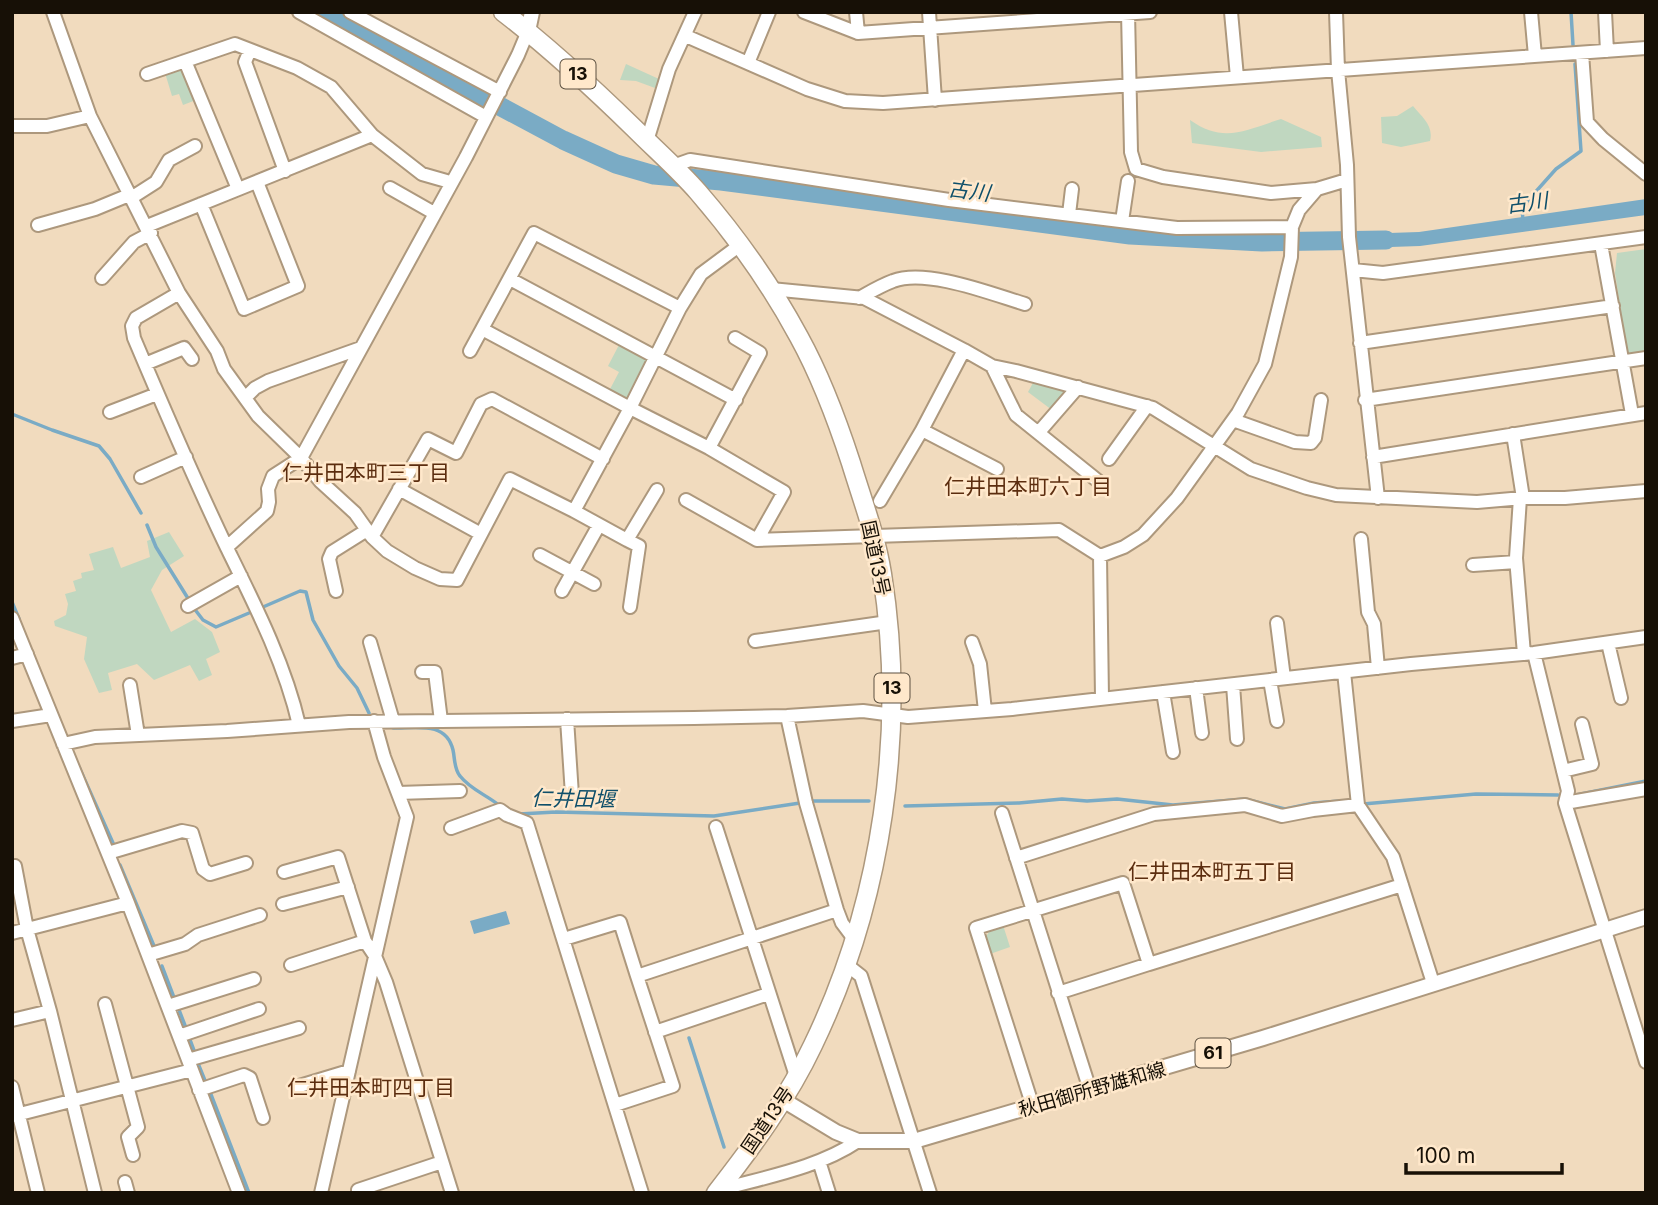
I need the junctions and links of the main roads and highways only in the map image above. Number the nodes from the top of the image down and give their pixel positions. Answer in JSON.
{"nodes":[{"id":1,"x":503,"y":12,"type":"edge"},
{"id":2,"x":533,"y":12,"type":"edge"},
{"id":3,"x":528,"y":31,"type":"junction"},
{"id":4,"x":1646,"y":917,"type":"edge"},
{"id":5,"x":783,"y":1100,"type":"junction"},
{"id":6,"x":717,"y":1192,"type":"edge"}],
"edges":[{"from":1,"to":3,"type":"highway","name":"国道13号","number":"13"},
{"from":2,"to":3,"type":"main road"},
{"from":3,"to":5,"type":"highway","name":"国道13号","number":"13"},
{"from":4,"to":5,"type":"main road","name":"秋田御所野雄和線","number":"61"},
{"from":5,"to":6,"type":"highway","name":"国道13号","number":"13"}]}
